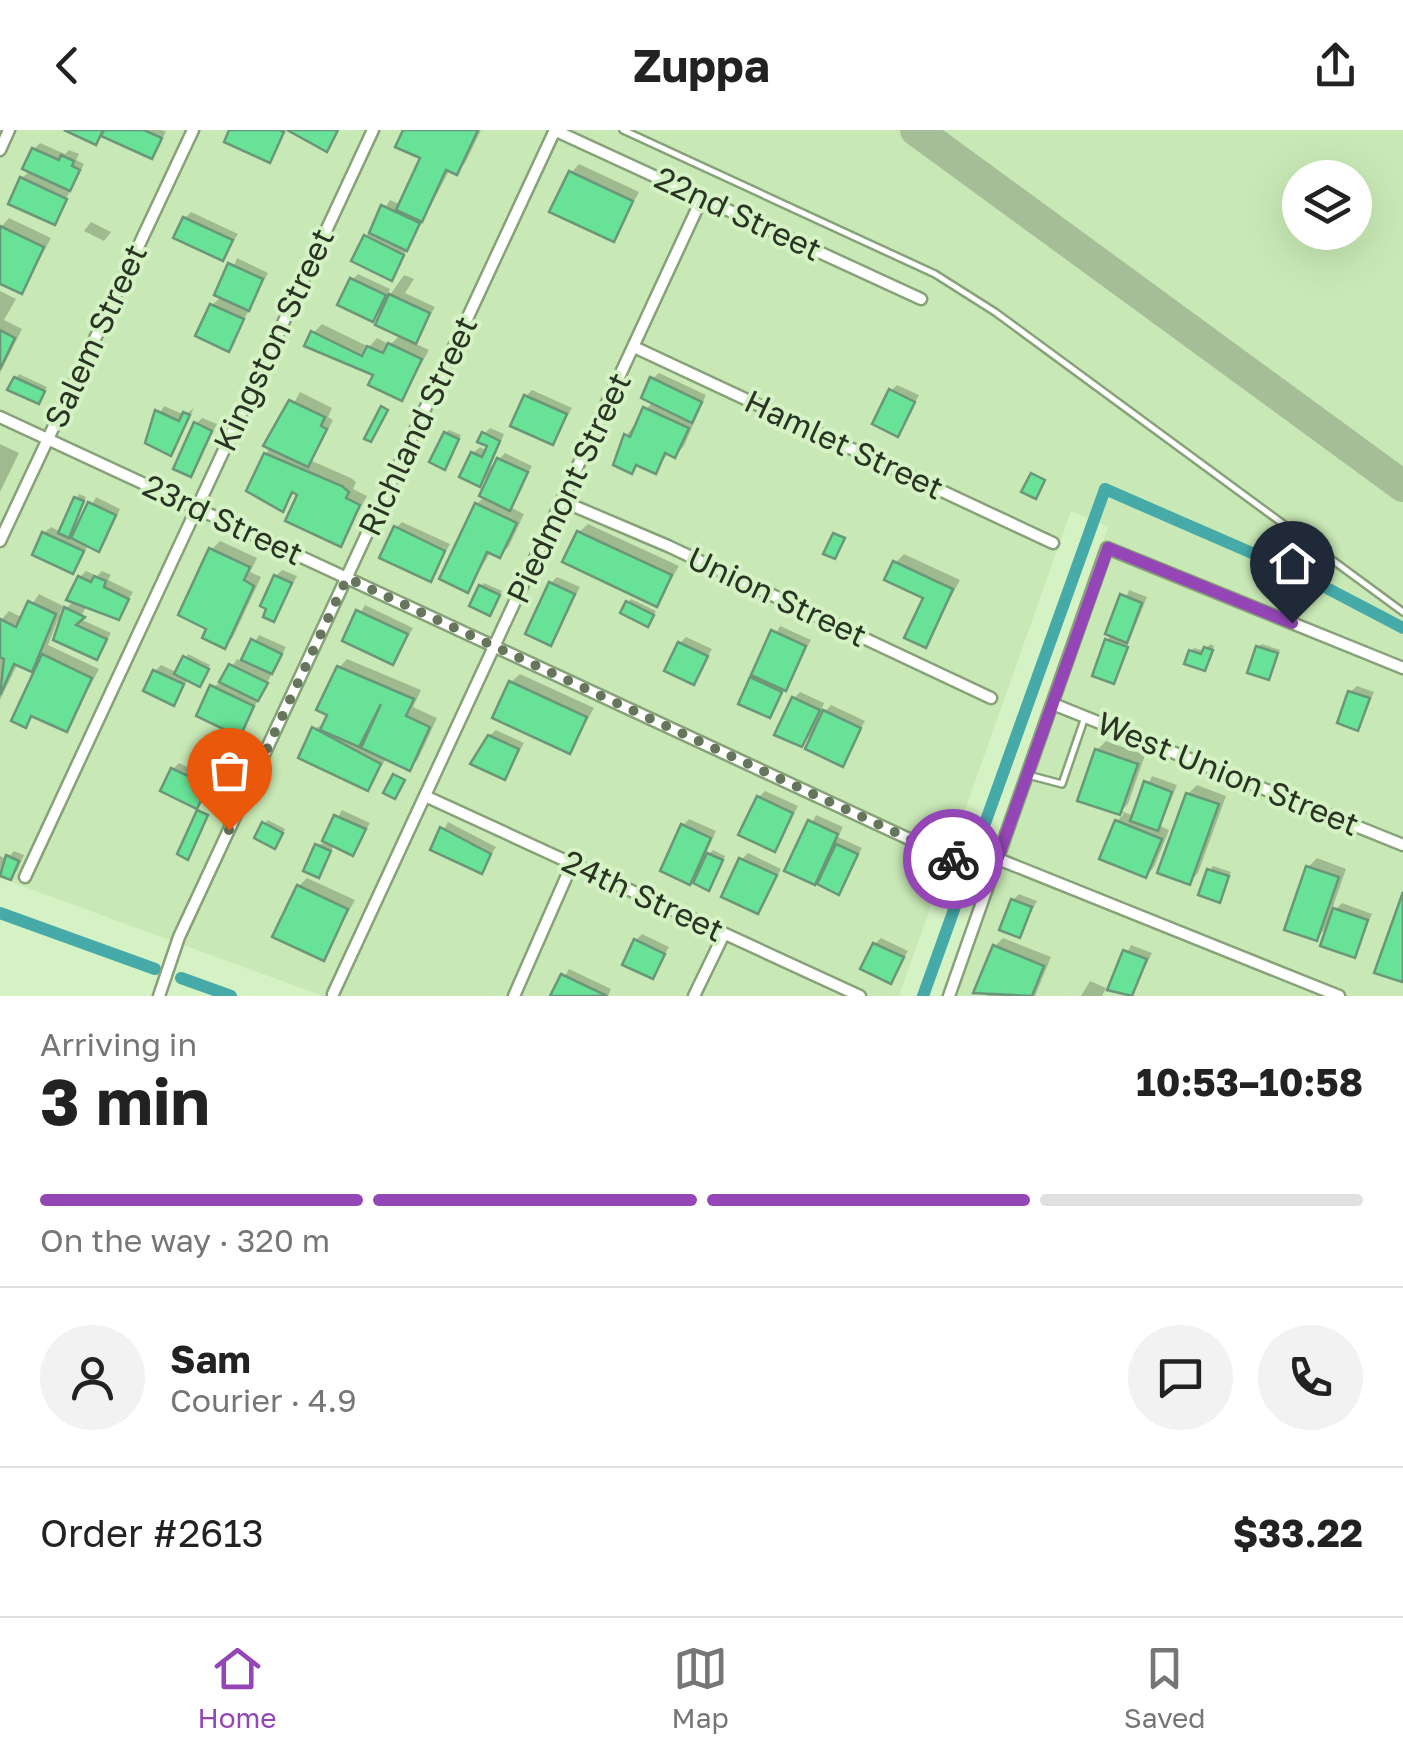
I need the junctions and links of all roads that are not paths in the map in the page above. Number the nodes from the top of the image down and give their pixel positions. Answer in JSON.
{"nodes":[{"id":1,"x":9,"y":130,"type":"edge"},
{"id":2,"x":192,"y":130,"type":"edge"},
{"id":3,"x":373,"y":130,"type":"edge"},
{"id":4,"x":555,"y":130,"type":"edge"},
{"id":5,"x":624,"y":130,"type":"edge"},
{"id":6,"x":0,"y":150,"type":"edge"},
{"id":7,"x":702,"y":198,"type":"junction"},
{"id":8,"x":921,"y":299,"type":"dead end"},
{"id":9,"x":634,"y":347,"type":"junction"},
{"id":10,"x":0,"y":416,"type":"edge"},
{"id":11,"x":48,"y":438,"type":"junction"},
{"id":12,"x":562,"y":501,"type":"junction"},
{"id":13,"x":196,"y":508,"type":"junction"},
{"id":14,"x":0,"y":542,"type":"edge"},
{"id":15,"x":1053,"y":542,"type":"dead end"},
{"id":16,"x":347,"y":578,"type":"junction"},
{"id":17,"x":1403,"y":612,"type":"edge"},
{"id":18,"x":496,"y":648,"type":"junction"},
{"id":19,"x":1403,"y":668,"type":"edge"},
{"id":20,"x":991,"y":698,"type":"dead end"},
{"id":21,"x":1053,"y":704,"type":"junction"},
{"id":22,"x":1086,"y":717,"type":"junction"},
{"id":23,"x":1028,"y":775,"type":"junction"},
{"id":24,"x":425,"y":796,"type":"junction"},
{"id":25,"x":1403,"y":845,"type":"edge"},
{"id":26,"x":998,"y":859,"type":"junction"},
{"id":27,"x":572,"y":864,"type":"junction"},
{"id":28,"x":986,"y":874,"type":"junction"},
{"id":29,"x":24,"y":877,"type":"dead end"},
{"id":30,"x":724,"y":934,"type":"junction"},
{"id":31,"x":333,"y":994,"type":"edge"},
{"id":32,"x":159,"y":996,"type":"edge"},
{"id":33,"x":514,"y":996,"type":"edge"},
{"id":34,"x":694,"y":996,"type":"edge"},
{"id":35,"x":860,"y":996,"type":"edge"},
{"id":36,"x":949,"y":996,"type":"edge"},
{"id":37,"x":1339,"y":996,"type":"edge"}],
"edges":[{"from":1,"to":6,"type":"street"},
{"from":2,"to":11,"type":"street","name":"Salem Street"},
{"from":3,"to":13,"type":"street","name":"Kingston Street"},
{"from":4,"to":7,"type":"street","name":"22nd Street"},
{"from":4,"to":16,"type":"street","name":"Richland Street"},
{"from":5,"to":17,"type":"lane"},
{"from":7,"to":8,"type":"street","name":"22nd Street"},
{"from":7,"to":9,"type":"street","name":"Piedmont Street"},
{"from":9,"to":12,"type":"street","name":"Piedmont Street"},
{"from":9,"to":15,"type":"street","name":"Hamlet Street"},
{"from":10,"to":11,"type":"street","name":"23rd Street"},
{"from":11,"to":13,"type":"street","name":"23rd Street"},
{"from":11,"to":14,"type":"street","name":"Salem Street"},
{"from":12,"to":18,"type":"street","name":"Piedmont Street"},
{"from":12,"to":20,"type":"street","name":"Union Street"},
{"from":13,"to":16,"type":"street","name":"23rd Street"},
{"from":13,"to":29,"type":"street","name":"Kingston Street"},
{"from":16,"to":18,"type":"street","name":"23rd Street"},
{"from":16,"to":32,"type":"street","name":"Richland Street"},
{"from":18,"to":24,"type":"street","name":"Piedmont Street"},
{"from":18,"to":28,"type":"street","name":"23rd Street"},
{"from":19,"to":21,"type":"street"},
{"from":21,"to":22,"type":"street","name":"West Union Street"},
{"from":21,"to":23,"type":"street"},
{"from":22,"to":23,"type":"lane"},
{"from":22,"to":25,"type":"street","name":"West Union Street"},
{"from":23,"to":26,"type":"street"},
{"from":24,"to":27,"type":"street","name":"24th Street"},
{"from":24,"to":31,"type":"street","name":"Piedmont Street"},
{"from":26,"to":28,"type":"street"},
{"from":26,"to":37,"type":"street"},
{"from":27,"to":30,"type":"street","name":"24th Street"},
{"from":27,"to":33,"type":"street"},
{"from":28,"to":36,"type":"street"},
{"from":30,"to":34,"type":"street"},
{"from":30,"to":35,"type":"street","name":"24th Street"}]}
